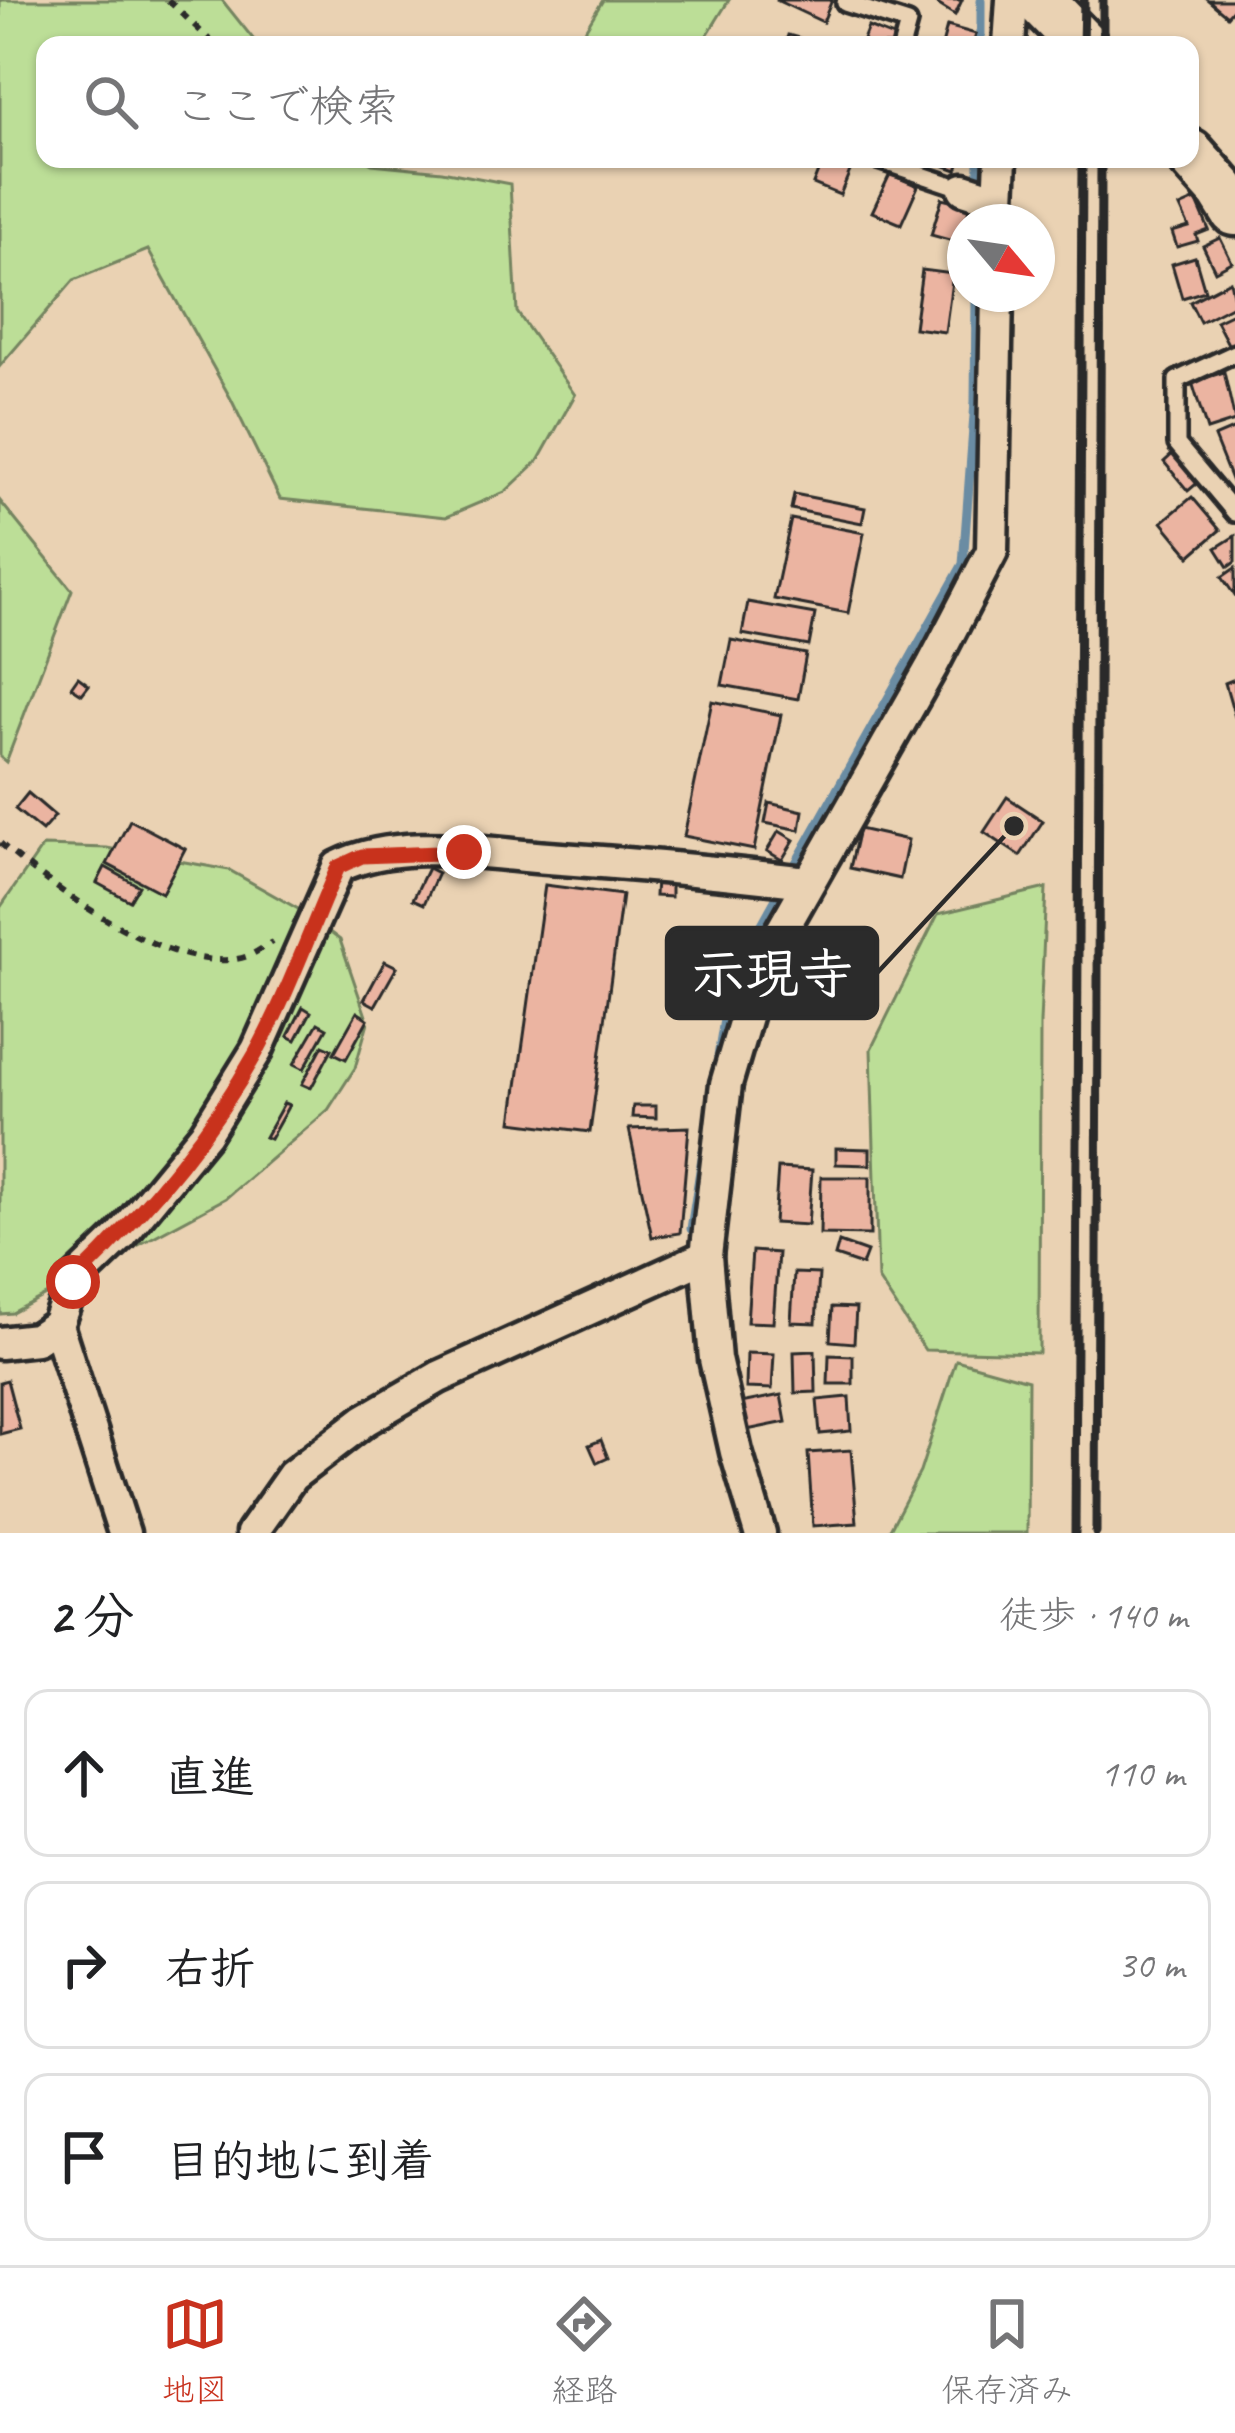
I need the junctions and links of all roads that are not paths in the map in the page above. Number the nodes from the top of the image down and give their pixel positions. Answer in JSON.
{"nodes":[{"id":1,"x":846,"y":0,"type":"edge"},
{"id":2,"x":1012,"y":0,"type":"edge"},
{"id":3,"x":1039,"y":0,"type":"edge"},
{"id":4,"x":904,"y":36,"type":"edge"},
{"id":5,"x":1010,"y":36,"type":"edge"},
{"id":6,"x":1074,"y":36,"type":"edge"},
{"id":7,"x":1199,"y":163,"type":"edge"},
{"id":8,"x":898,"y":168,"type":"edge"},
{"id":9,"x":998,"y":168,"type":"edge"},
{"id":10,"x":1231,"y":193,"type":"edge"},
{"id":11,"x":987,"y":202,"type":"edge"},
{"id":12,"x":997,"y":312,"type":"edge"},
{"id":13,"x":1235,"y":353,"type":"edge"},
{"id":14,"x":1235,"y":513,"type":"edge"},
{"id":15,"x":794,"y":880,"type":"junction"},
{"id":16,"x":706,"y":1256,"type":"junction"},
{"id":17,"x":57,"y":1325,"type":"junction"},
{"id":18,"x":0,"y":1343,"type":"edge"},
{"id":19,"x":124,"y":1533,"type":"edge"},
{"id":20,"x":252,"y":1533,"type":"edge"},
{"id":21,"x":760,"y":1533,"type":"edge"}],
"edges":[{"from":1,"to":4,"type":"lane"},
{"from":2,"to":5,"type":"street"},
{"from":3,"to":6,"type":"main road"},
{"from":7,"to":10,"type":"main road"},
{"from":8,"to":11,"type":"lane"},
{"from":9,"to":11,"type":"street"},
{"from":12,"to":15,"type":"street"},
{"from":13,"to":14,"type":"lane"},
{"from":15,"to":16,"type":"street"},
{"from":15,"to":17,"type":"street"},
{"from":16,"to":20,"type":"street"},
{"from":16,"to":21,"type":"street"},
{"from":17,"to":18,"type":"street"},
{"from":17,"to":19,"type":"street"}]}
